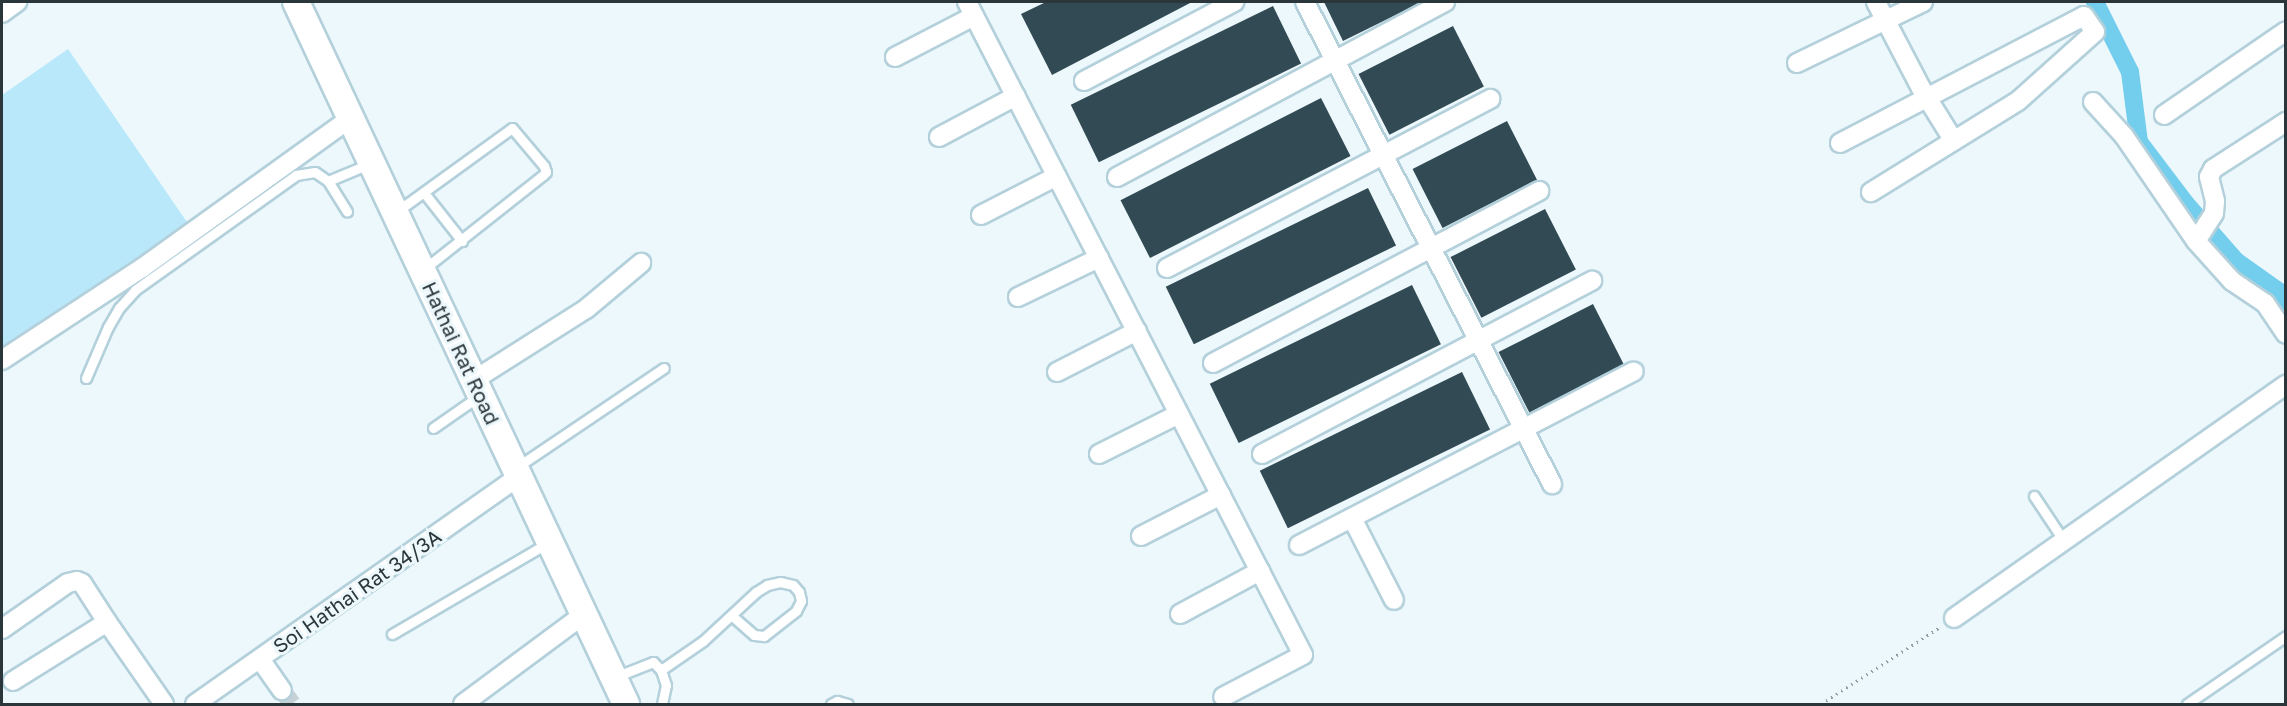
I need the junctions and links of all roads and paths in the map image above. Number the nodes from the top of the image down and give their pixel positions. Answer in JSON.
{"nodes":[{"id":1,"x":17,"y":2,"type":"edge"},
{"id":2,"x":296,"y":2,"type":"edge"},
{"id":3,"x":1234,"y":2,"type":"edge"},
{"id":4,"x":1305,"y":2,"type":"edge"},
{"id":5,"x":1445,"y":2,"type":"edge"},
{"id":6,"x":1876,"y":2,"type":"edge"},
{"id":7,"x":1923,"y":2,"type":"edge"},
{"id":8,"x":971,"y":8,"type":"edge"},
{"id":9,"x":2,"y":13,"type":"edge"},
{"id":10,"x":1886,"y":20,"type":"junction"},
{"id":11,"x":2286,"y":31,"type":"edge"},
{"id":12,"x":895,"y":57,"type":"dead end"},
{"id":13,"x":1335,"y":60,"type":"junction"},
{"id":14,"x":1797,"y":63,"type":"dead end"},
{"id":15,"x":1084,"y":81,"type":"dead end"},
{"id":16,"x":1016,"y":96,"type":"junction"},
{"id":17,"x":1927,"y":98,"type":"junction"},
{"id":18,"x":1490,"y":99,"type":"dead end"},
{"id":19,"x":2093,"y":102,"type":"dead end"},
{"id":20,"x":2164,"y":115,"type":"dead end"},
{"id":21,"x":351,"y":118,"type":"junction"},
{"id":22,"x":2286,"y":122,"type":"edge"},
{"id":23,"x":939,"y":137,"type":"dead end"},
{"id":24,"x":1954,"y":141,"type":"junction"},
{"id":25,"x":1840,"y":142,"type":"dead end"},
{"id":26,"x":1383,"y":155,"type":"junction"},
{"id":27,"x":372,"y":163,"type":"junction"},
{"id":28,"x":1057,"y":176,"type":"junction"},
{"id":29,"x":1117,"y":177,"type":"dead end"},
{"id":30,"x":328,"y":181,"type":"junction"},
{"id":31,"x":1539,"y":191,"type":"dead end"},
{"id":32,"x":1871,"y":192,"type":"dead end"},
{"id":33,"x":425,"y":194,"type":"junction"},
{"id":34,"x":347,"y":212,"type":"dead end"},
{"id":35,"x":395,"y":213,"type":"junction"},
{"id":36,"x":981,"y":215,"type":"dead end"},
{"id":37,"x":2202,"y":231,"type":"junction"},
{"id":38,"x":462,"y":241,"type":"junction"},
{"id":39,"x":1431,"y":248,"type":"junction"},
{"id":40,"x":1099,"y":258,"type":"junction"},
{"id":41,"x":641,"y":263,"type":"dead end"},
{"id":42,"x":1167,"y":268,"type":"dead end"},
{"id":43,"x":422,"y":270,"type":"junction"},
{"id":44,"x":1592,"y":281,"type":"dead end"},
{"id":45,"x":1018,"y":297,"type":"dead end"},
{"id":46,"x":1137,"y":331,"type":"junction"},
{"id":47,"x":2286,"y":334,"type":"edge"},
{"id":48,"x":1479,"y":340,"type":"junction"},
{"id":49,"x":2,"y":360,"type":"edge"},
{"id":50,"x":1213,"y":363,"type":"dead end"},
{"id":51,"x":664,"y":368,"type":"dead end"},
{"id":52,"x":1634,"y":371,"type":"dead end"},
{"id":53,"x":1057,"y":372,"type":"dead end"},
{"id":54,"x":86,"y":378,"type":"dead end"},
{"id":55,"x":2286,"y":385,"type":"edge"},
{"id":56,"x":478,"y":387,"type":"junction"},
{"id":57,"x":1179,"y":414,"type":"junction"},
{"id":58,"x":433,"y":428,"type":"dead end"},
{"id":59,"x":1524,"y":428,"type":"junction"},
{"id":60,"x":1099,"y":454,"type":"dead end"},
{"id":61,"x":1262,"y":454,"type":"dead end"},
{"id":62,"x":517,"y":472,"type":"junction"},
{"id":63,"x":1552,"y":484,"type":"dead end"},
{"id":64,"x":1221,"y":495,"type":"junction"},
{"id":65,"x":2034,"y":496,"type":"dead end"},
{"id":66,"x":1352,"y":518,"type":"junction"},
{"id":67,"x":1141,"y":536,"type":"dead end"},
{"id":68,"x":550,"y":541,"type":"junction"},
{"id":69,"x":2064,"y":541,"type":"junction"},
{"id":70,"x":1299,"y":545,"type":"dead end"},
{"id":71,"x":1260,"y":571,"type":"junction"},
{"id":72,"x":1394,"y":600,"type":"dead end"},
{"id":73,"x":1180,"y":614,"type":"dead end"},
{"id":74,"x":584,"y":615,"type":"junction"},
{"id":75,"x":732,"y":616,"type":"junction"},
{"id":76,"x":1954,"y":618,"type":"joint"},
{"id":77,"x":107,"y":622,"type":"junction"},
{"id":78,"x":2,"y":629,"type":"edge"},
{"id":79,"x":392,"y":634,"type":"dead end"},
{"id":80,"x":2286,"y":636,"type":"edge"},
{"id":81,"x":260,"y":659,"type":"junction"},
{"id":82,"x":661,"y":670,"type":"junction"},
{"id":83,"x":613,"y":678,"type":"junction"},
{"id":84,"x":14,"y":681,"type":"dead end"},
{"id":85,"x":282,"y":690,"type":"tunnel mouth"},
{"id":86,"x":1224,"y":697,"type":"dead end"},
{"id":87,"x":164,"y":705,"type":"edge"},
{"id":88,"x":195,"y":705,"type":"edge"},
{"id":89,"x":463,"y":705,"type":"edge"},
{"id":90,"x":626,"y":705,"type":"edge"},
{"id":91,"x":662,"y":705,"type":"edge"},
{"id":92,"x":831,"y":705,"type":"edge"},
{"id":93,"x":848,"y":705,"type":"edge"},
{"id":94,"x":1821,"y":705,"type":"edge"},
{"id":95,"x":2187,"y":705,"type":"edge"}],
"edges":[{"from":1,"to":9,"type":"street"},
{"from":2,"to":21,"type":"main road","name":"Hathai Rat Road"},
{"from":3,"to":15,"type":"street"},
{"from":4,"to":13,"type":"street"},
{"from":5,"to":13,"type":"street"},
{"from":6,"to":10,"type":"street"},
{"from":7,"to":10,"type":"street"},
{"from":8,"to":12,"type":"street"},
{"from":8,"to":16,"type":"street"},
{"from":10,"to":14,"type":"street"},
{"from":10,"to":17,"type":"street"},
{"from":11,"to":20,"type":"street"},
{"from":13,"to":26,"type":"street"},
{"from":13,"to":29,"type":"street"},
{"from":16,"to":23,"type":"street"},
{"from":16,"to":28,"type":"street"},
{"from":17,"to":24,"type":"street"},
{"from":17,"to":24,"type":"street"},
{"from":17,"to":25,"type":"street"},
{"from":18,"to":26,"type":"street"},
{"from":19,"to":37,"type":"street"},
{"from":21,"to":27,"type":"main road","name":"Hathai Rat Road"},
{"from":21,"to":49,"type":"street"},
{"from":22,"to":37,"type":"street"},
{"from":24,"to":32,"type":"street"},
{"from":26,"to":39,"type":"street"},
{"from":26,"to":42,"type":"street"},
{"from":27,"to":30,"type":"lane"},
{"from":27,"to":35,"type":"main road","name":"Hathai Rat Road"},
{"from":28,"to":36,"type":"street"},
{"from":28,"to":40,"type":"street"},
{"from":30,"to":34,"type":"lane"},
{"from":30,"to":54,"type":"lane"},
{"from":31,"to":39,"type":"street"},
{"from":33,"to":35,"type":"lane"},
{"from":33,"to":38,"type":"lane"},
{"from":33,"to":38,"type":"lane"},
{"from":35,"to":43,"type":"main road","name":"Hathai Rat Road"},
{"from":37,"to":47,"type":"street"},
{"from":38,"to":43,"type":"lane"},
{"from":39,"to":48,"type":"street"},
{"from":39,"to":50,"type":"street"},
{"from":40,"to":45,"type":"street"},
{"from":40,"to":46,"type":"street"},
{"from":41,"to":56,"type":"street"},
{"from":43,"to":56,"type":"main road","name":"Hathai Rat Road"},
{"from":44,"to":48,"type":"street"},
{"from":46,"to":53,"type":"street"},
{"from":46,"to":57,"type":"street"},
{"from":48,"to":59,"type":"street"},
{"from":48,"to":61,"type":"street"},
{"from":51,"to":62,"type":"lane"},
{"from":52,"to":59,"type":"street"},
{"from":55,"to":69,"type":"street"},
{"from":56,"to":58,"type":"lane"},
{"from":56,"to":62,"type":"main road","name":"Hathai Rat Road"},
{"from":57,"to":60,"type":"street"},
{"from":57,"to":64,"type":"street"},
{"from":59,"to":63,"type":"street"},
{"from":59,"to":66,"type":"street"},
{"from":62,"to":68,"type":"main road","name":"Hathai Rat Road"},
{"from":62,"to":81,"type":"street","name":"Soi Hathai Rat 34/3A"},
{"from":64,"to":67,"type":"street"},
{"from":64,"to":71,"type":"street"},
{"from":65,"to":69,"type":"lane"},
{"from":66,"to":70,"type":"street"},
{"from":66,"to":72,"type":"street"},
{"from":68,"to":74,"type":"main road","name":"Hathai Rat Road"},
{"from":68,"to":79,"type":"lane"},
{"from":69,"to":76,"type":"street"},
{"from":71,"to":73,"type":"street"},
{"from":71,"to":86,"type":"street"},
{"from":74,"to":83,"type":"main road","name":"Hathai Rat Road"},
{"from":74,"to":89,"type":"street"},
{"from":75,"to":75,"type":"lane"},
{"from":75,"to":82,"type":"lane"},
{"from":76,"to":94,"type":"path"},
{"from":77,"to":78,"type":"street"},
{"from":77,"to":84,"type":"street"},
{"from":77,"to":87,"type":"street"},
{"from":80,"to":95,"type":"lane"},
{"from":81,"to":85,"type":"street"},
{"from":81,"to":88,"type":"street","name":"Soi Hathai Rat 34/3A"},
{"from":82,"to":83,"type":"lane"},
{"from":82,"to":91,"type":"lane"},
{"from":83,"to":90,"type":"main road","name":"Hathai Rat Road"},
{"from":92,"to":93,"type":"lane"}]}
